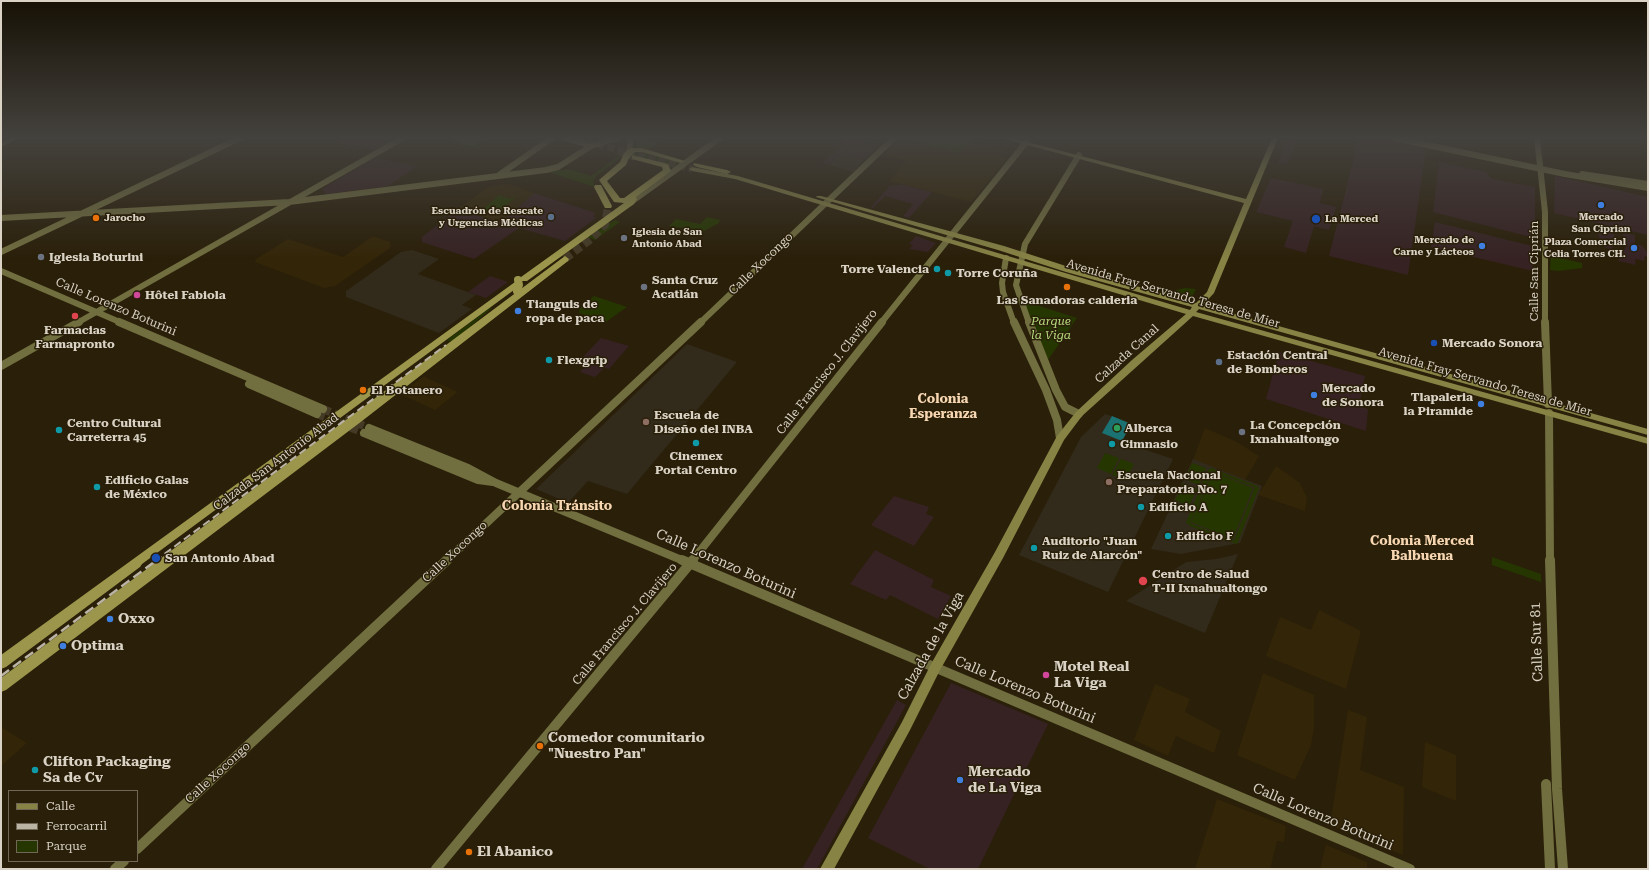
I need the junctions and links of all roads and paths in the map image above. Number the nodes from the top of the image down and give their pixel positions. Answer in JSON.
{"nodes":[{"id":1,"x":155,"y":179,"type":"edge"},
{"id":2,"x":331,"y":179,"type":"edge"},
{"id":3,"x":477,"y":179,"type":"edge"},
{"id":4,"x":598,"y":179,"type":"edge"},
{"id":5,"x":605,"y":179,"type":"edge"},
{"id":6,"x":659,"y":179,"type":"edge"},
{"id":7,"x":669,"y":179,"type":"edge"},
{"id":8,"x":742,"y":179,"type":"edge"},
{"id":9,"x":749,"y":179,"type":"edge"},
{"id":10,"x":852,"y":179,"type":"edge"},
{"id":11,"x":995,"y":179,"type":"edge"},
{"id":12,"x":1065,"y":179,"type":"edge"},
{"id":13,"x":1161,"y":179,"type":"edge"},
{"id":14,"x":1258,"y":179,"type":"edge"},
{"id":15,"x":1541,"y":179,"type":"edge"},
{"id":16,"x":1577,"y":179,"type":"edge"},
{"id":17,"x":1590,"y":179,"type":"edge"},
{"id":18,"x":1613,"y":179,"type":"edge"},
{"id":19,"x":1648,"y":184,"type":"edge"},
{"id":20,"x":1648,"y":189,"type":"edge"},
{"id":21,"x":633,"y":198,"type":"junction"},
{"id":22,"x":1248,"y":201,"type":"junction"},
{"id":23,"x":289,"y":202,"type":"junction"},
{"id":24,"x":828,"y":202,"type":"junction"},
{"id":25,"x":608,"y":206,"type":"tunnel mouth"},
{"id":26,"x":83,"y":213,"type":"junction"},
{"id":27,"x":1,"y":218,"type":"edge"},
{"id":28,"x":948,"y":237,"type":"junction"},
{"id":29,"x":1,"y":252,"type":"edge"},
{"id":30,"x":1006,"y":258,"type":"junction"},
{"id":31,"x":565,"y":259,"type":"tunnel mouth"},
{"id":32,"x":1020,"y":259,"type":"junction"},
{"id":33,"x":1,"y":272,"type":"edge"},
{"id":34,"x":518,"y":283,"type":"junction"},
{"id":35,"x":1195,"y":310,"type":"junction"},
{"id":36,"x":96,"y":312,"type":"junction"},
{"id":37,"x":492,"y":316,"type":"junction"},
{"id":38,"x":1,"y":366,"type":"edge"},
{"id":39,"x":1549,"y":408,"type":"junction"},
{"id":40,"x":320,"y":412,"type":"tunnel mouth"},
{"id":41,"x":1078,"y":414,"type":"junction"},
{"id":42,"x":366,"y":430,"type":"tunnel mouth"},
{"id":43,"x":1648,"y":432,"type":"edge"},
{"id":44,"x":1060,"y":438,"type":"junction"},
{"id":45,"x":1648,"y":441,"type":"edge"},
{"id":46,"x":520,"y":492,"type":"junction"},
{"id":47,"x":691,"y":564,"type":"junction"},
{"id":48,"x":1,"y":663,"type":"edge"},
{"id":49,"x":935,"y":668,"type":"junction"},
{"id":50,"x":1,"y":686,"type":"edge"},
{"id":51,"x":1546,"y":784,"type":"dead end"},
{"id":52,"x":138,"y":848,"type":"edge"},
{"id":53,"x":123,"y":862,"type":"edge"},
{"id":54,"x":115,"y":869,"type":"edge"},
{"id":55,"x":436,"y":869,"type":"edge"},
{"id":56,"x":827,"y":869,"type":"edge"},
{"id":57,"x":1410,"y":869,"type":"edge"},
{"id":58,"x":1550,"y":869,"type":"edge"},
{"id":59,"x":1563,"y":869,"type":"edge"}],
"edges":[{"from":1,"to":26,"type":"street"},
{"from":2,"to":23,"type":"street"},
{"from":3,"to":23,"type":"street"},
{"from":4,"to":25,"type":"highway"},
{"from":5,"to":21,"type":"highway"},
{"from":6,"to":21,"type":"highway","name":"Calzada San Antonio Abad"},
{"from":7,"to":21,"type":"street"},
{"from":8,"to":24,"type":"main road","name":"Avenida Fray Servando Teresa de Mier"},
{"from":9,"to":24,"type":"main road","name":"Avenida Fray Servando Teresa de Mier"},
{"from":10,"to":24,"type":"street","name":"Calle Xocongo"},
{"from":11,"to":28,"type":"street","name":"Calle Francisco J. Clavijero"},
{"from":12,"to":32,"type":"street"},
{"from":13,"to":22,"type":"main road"},
{"from":14,"to":22,"type":"main road","name":"Calzada Canal"},
{"from":15,"to":39,"type":"street","name":"Calle San Ciprián"},
{"from":16,"to":20,"type":"street"},
{"from":17,"to":20,"type":"street","bridge":true},
{"from":18,"to":19,"type":"street"},
{"from":21,"to":34,"type":"highway","name":"Calzada San Antonio Abad"},
{"from":22,"to":35,"type":"main road","name":"Calzada Canal"},
{"from":23,"to":26,"type":"street"},
{"from":23,"to":36,"type":"street"},
{"from":24,"to":28,"type":"main road","name":"Avenida Fray Servando Teresa de Mier"},
{"from":24,"to":46,"type":"street","name":"Calle Xocongo"},
{"from":26,"to":27,"type":"street"},
{"from":26,"to":29,"type":"street"},
{"from":28,"to":30,"type":"main road","name":"Avenida Fray Servando Teresa de Mier"},
{"from":28,"to":32,"type":"main road","name":"Avenida Fray Servando Teresa de Mier"},
{"from":28,"to":47,"type":"street","name":"Calle Francisco J. Clavijero"},
{"from":30,"to":32,"type":"main road","name":"Avenida Fray Servando Teresa de Mier"},
{"from":30,"to":44,"type":"street"},
{"from":31,"to":37,"type":"highway","name":"Calzada San Antonio Abad"},
{"from":32,"to":35,"type":"main road","name":"Avenida Fray Servando Teresa de Mier"},
{"from":32,"to":41,"type":"street"},
{"from":33,"to":36,"type":"street","name":"Calle Lorenzo Boturini"},
{"from":34,"to":37,"type":"highway"},
{"from":34,"to":48,"type":"highway","name":"Calzada San Antonio Abad"},
{"from":35,"to":39,"type":"main road","name":"Avenida Fray Servando Teresa de Mier"},
{"from":35,"to":41,"type":"main road","name":"Calzada Canal"},
{"from":36,"to":38,"type":"street"},
{"from":36,"to":40,"type":"street","name":"Calle Lorenzo Boturini"},
{"from":37,"to":50,"type":"highway","name":"Calzada San Antonio Abad"},
{"from":39,"to":43,"type":"main road","name":"Avenida Fray Servando Teresa de Mier"},
{"from":39,"to":45,"type":"main road","name":"Avenida Fray Servando Teresa de Mier"},
{"from":39,"to":59,"type":"street","name":"Calle Sur 81"},
{"from":41,"to":44,"type":"main road","name":"Calzada de la Viga"},
{"from":42,"to":46,"type":"street","name":"Calle Lorenzo Boturini"},
{"from":44,"to":49,"type":"main road","name":"Calzada de la Viga"},
{"from":46,"to":47,"type":"street","name":"Calle Lorenzo Boturini"},
{"from":46,"to":52,"type":"street","name":"Calle Xocongo"},
{"from":47,"to":49,"type":"street","name":"Calle Lorenzo Boturini"},
{"from":47,"to":55,"type":"street","name":"Calle Francisco J. Clavijero"},
{"from":49,"to":56,"type":"main road","name":"Calzada de la Viga"},
{"from":49,"to":57,"type":"street","name":"Calle Lorenzo Boturini"},
{"from":51,"to":58,"type":"street"},
{"from":53,"to":54,"type":"street"}]}
